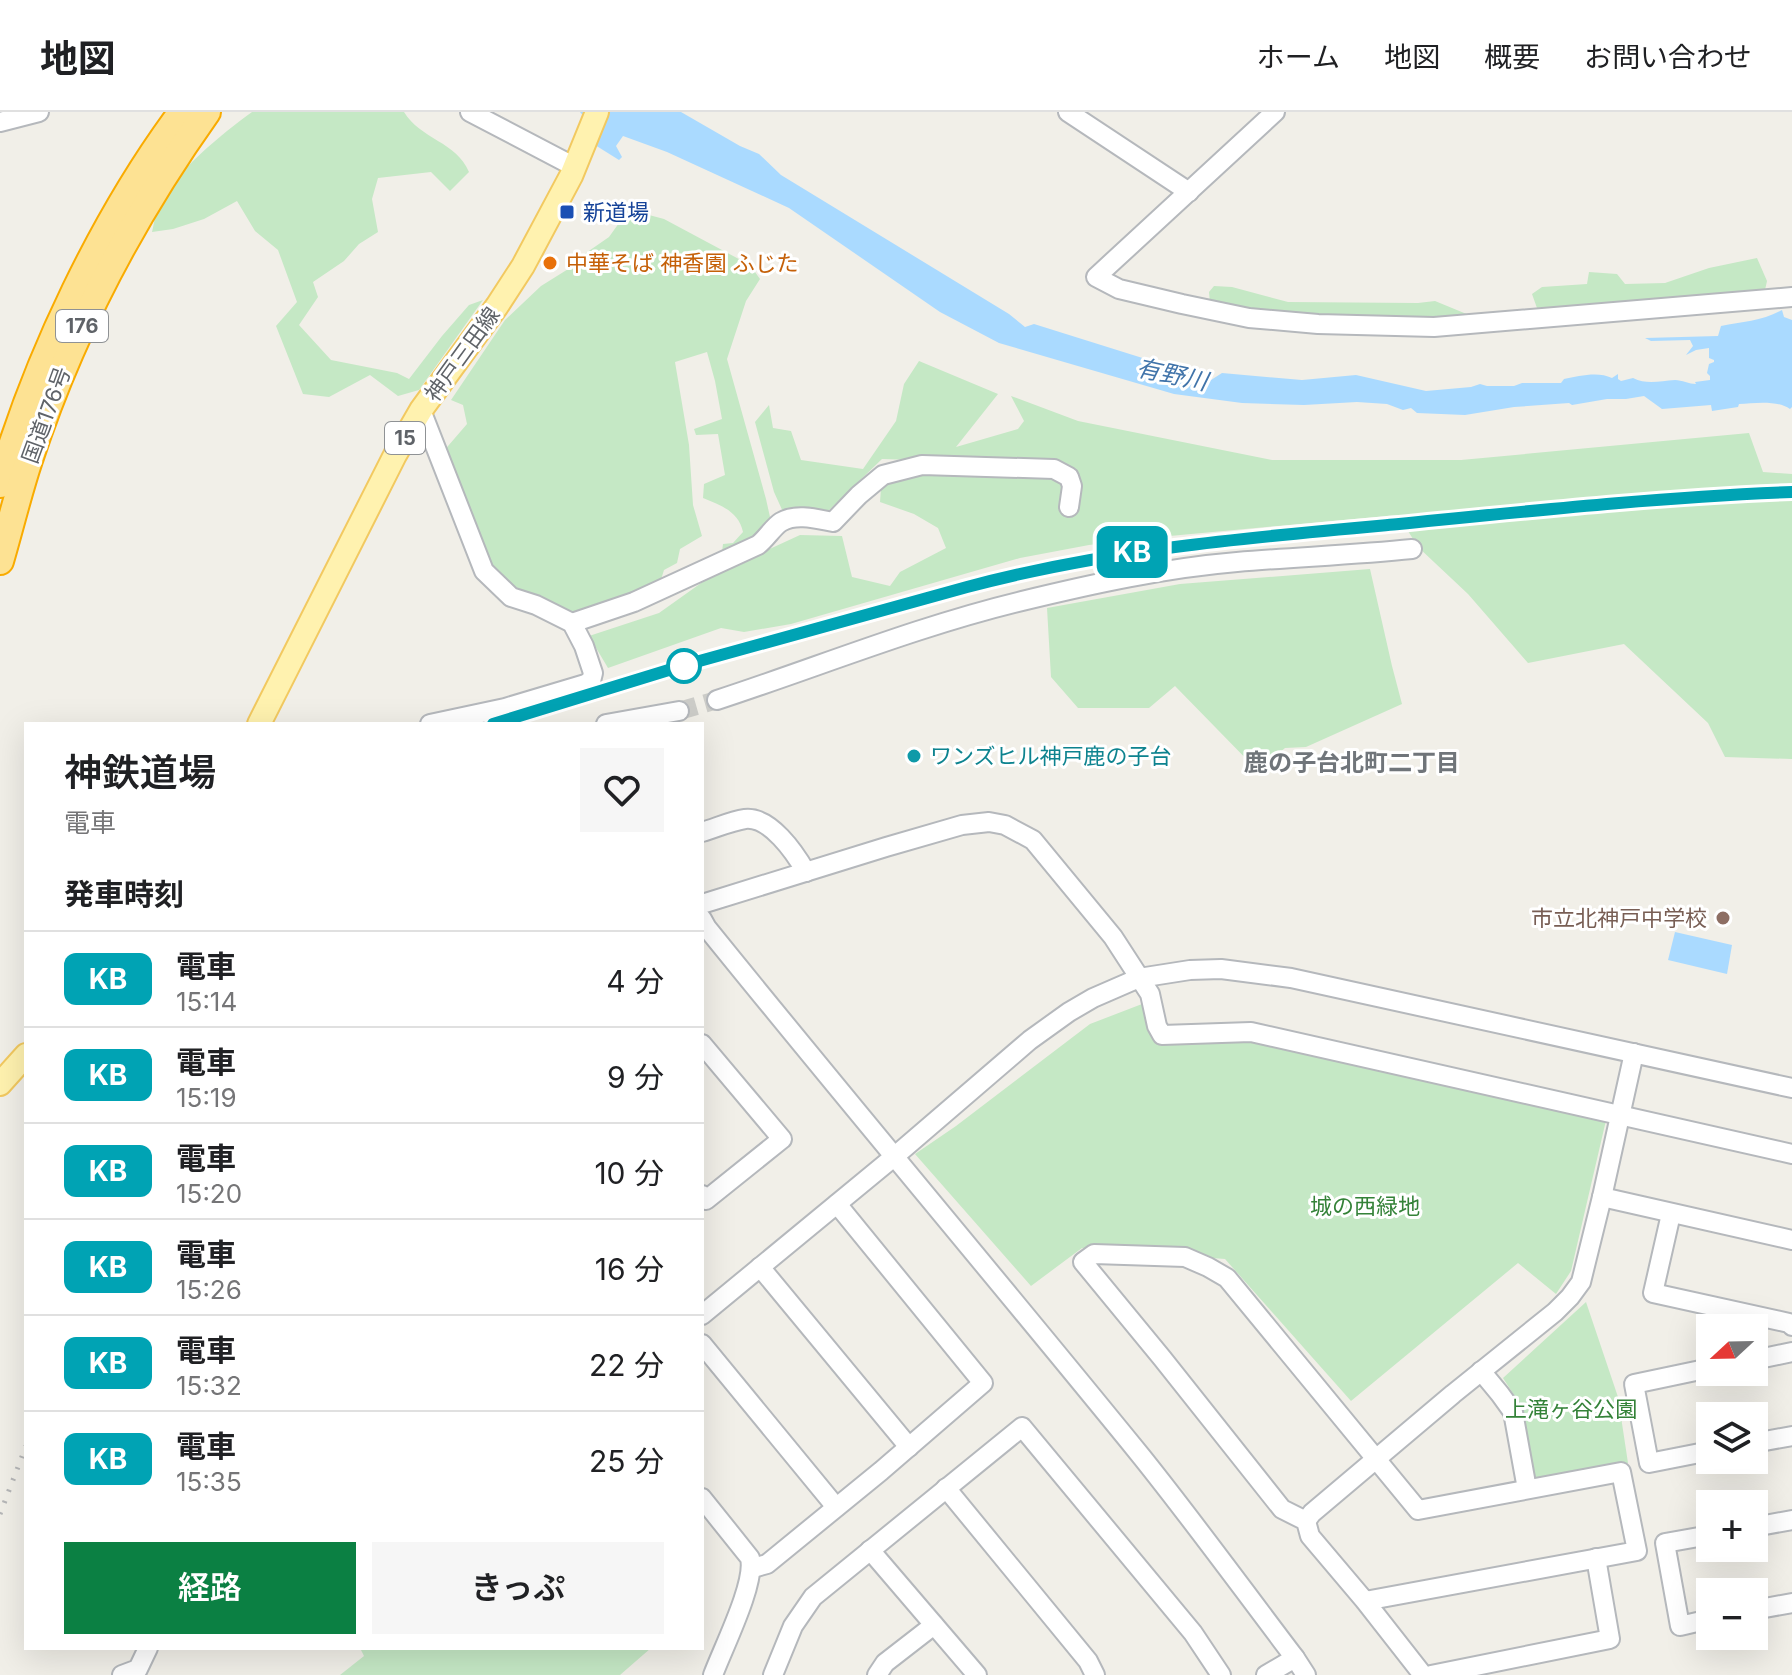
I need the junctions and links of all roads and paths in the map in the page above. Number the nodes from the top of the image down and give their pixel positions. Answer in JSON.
{"nodes":[{"id":1,"x":39,"y":112,"type":"edge"},
{"id":2,"x":182,"y":112,"type":"edge"},
{"id":3,"x":207,"y":112,"type":"edge"},
{"id":4,"x":470,"y":112,"type":"edge"},
{"id":5,"x":597,"y":112,"type":"edge"},
{"id":6,"x":1068,"y":112,"type":"edge"},
{"id":7,"x":1275,"y":112,"type":"edge"},
{"id":8,"x":0,"y":122,"type":"edge"},
{"id":9,"x":575,"y":167,"type":"junction"},
{"id":10,"x":1189,"y":192,"type":"junction"},
{"id":11,"x":1792,"y":297,"type":"edge"},
{"id":12,"x":421,"y":410,"type":"junction"},
{"id":13,"x":0,"y":484,"type":"edge"},
{"id":14,"x":1069,"y":507,"type":"dead end"},
{"id":15,"x":1412,"y":549,"type":"dead end"},
{"id":16,"x":0,"y":561,"type":"edge"},
{"id":17,"x":572,"y":623,"type":"junction"},
{"id":18,"x":717,"y":700,"type":"tunnel mouth"},
{"id":19,"x":679,"y":711,"type":"tunnel mouth"},
{"id":20,"x":467,"y":720,"type":"edge"},
{"id":21,"x":260,"y":722,"type":"edge"},
{"id":22,"x":617,"y":722,"type":"edge"},
{"id":23,"x":704,"y":831,"type":"edge"},
{"id":24,"x":806,"y":872,"type":"junction"},
{"id":25,"x":704,"y":903,"type":"edge"},
{"id":26,"x":704,"y":923,"type":"edge"},
{"id":27,"x":1139,"y":978,"type":"junction"},
{"id":28,"x":704,"y":1046,"type":"edge"},
{"id":29,"x":1634,"y":1053,"type":"junction"},
{"id":30,"x":24,"y":1057,"type":"edge"},
{"id":31,"x":0,"y":1084,"type":"edge"},
{"id":32,"x":1792,"y":1088,"type":"edge"},
{"id":33,"x":1620,"y":1114,"type":"junction"},
{"id":34,"x":1792,"y":1154,"type":"edge"},
{"id":35,"x":895,"y":1156,"type":"junction"},
{"id":36,"x":1602,"y":1197,"type":"junction"},
{"id":37,"x":704,"y":1198,"type":"edge"},
{"id":38,"x":837,"y":1204,"type":"junction"},
{"id":39,"x":1671,"y":1214,"type":"junction"},
{"id":40,"x":1792,"y":1240,"type":"edge"},
{"id":41,"x":760,"y":1267,"type":"junction"},
{"id":42,"x":704,"y":1313,"type":"edge"},
{"id":43,"x":1792,"y":1326,"type":"edge"},
{"id":44,"x":704,"y":1346,"type":"edge"},
{"id":45,"x":1792,"y":1352,"type":"edge"},
{"id":46,"x":1768,"y":1357,"type":"edge"},
{"id":47,"x":1481,"y":1371,"type":"junction"},
{"id":48,"x":1696,"y":1371,"type":"edge"},
{"id":49,"x":1792,"y":1436,"type":"edge"},
{"id":50,"x":1768,"y":1440,"type":"edge"},
{"id":51,"x":909,"y":1447,"type":"junction"},
{"id":52,"x":1696,"y":1454,"type":"edge"},
{"id":53,"x":1375,"y":1459,"type":"junction"},
{"id":54,"x":946,"y":1488,"type":"junction"},
{"id":55,"x":1527,"y":1489,"type":"junction"},
{"id":56,"x":704,"y":1500,"type":"edge"},
{"id":57,"x":836,"y":1507,"type":"junction"},
{"id":58,"x":1792,"y":1520,"type":"edge"},
{"id":59,"x":1306,"y":1521,"type":"junction"},
{"id":60,"x":1768,"y":1524,"type":"edge"},
{"id":61,"x":1696,"y":1537,"type":"edge"},
{"id":62,"x":870,"y":1550,"type":"junction"},
{"id":63,"x":1596,"y":1558,"type":"junction"},
{"id":64,"x":753,"y":1568,"type":"junction"},
{"id":65,"x":1365,"y":1601,"type":"junction"},
{"id":66,"x":1792,"y":1603,"type":"edge"},
{"id":67,"x":1768,"y":1607,"type":"edge"},
{"id":68,"x":1696,"y":1622,"type":"edge"},
{"id":69,"x":934,"y":1625,"type":"junction"},
{"id":70,"x":147,"y":1650,"type":"edge"},
{"id":71,"x":1295,"y":1658,"type":"junction"},
{"id":72,"x":122,"y":1675,"type":"edge"},
{"id":73,"x":713,"y":1675,"type":"edge"},
{"id":74,"x":773,"y":1675,"type":"edge"},
{"id":75,"x":877,"y":1675,"type":"edge"},
{"id":76,"x":977,"y":1675,"type":"edge"},
{"id":77,"x":1095,"y":1675,"type":"edge"},
{"id":78,"x":1221,"y":1675,"type":"edge"},
{"id":79,"x":1266,"y":1675,"type":"edge"},
{"id":80,"x":1306,"y":1675,"type":"edge"},
{"id":81,"x":1423,"y":1675,"type":"edge"},
{"id":82,"x":1431,"y":1675,"type":"edge"}],
"edges":[{"from":1,"to":8,"type":"street"},
{"from":2,"to":13,"type":"highway","name":"国道176号","number":"176"},
{"from":3,"to":16,"type":"highway","name":"国道176号","number":"176"},
{"from":4,"to":9,"type":"street"},
{"from":5,"to":9,"type":"main road","name":"神戸三田線","number":"15"},
{"from":6,"to":10,"type":"street"},
{"from":7,"to":10,"type":"street"},
{"from":9,"to":12,"type":"main road","name":"神戸三田線","number":"15"},
{"from":10,"to":11,"type":"street"},
{"from":12,"to":17,"type":"street"},
{"from":12,"to":21,"type":"main road","name":"神戸三田線","number":"15"},
{"from":14,"to":17,"type":"street"},
{"from":15,"to":18,"type":"street"},
{"from":17,"to":20,"type":"street"},
{"from":19,"to":22,"type":"street"},
{"from":23,"to":24,"type":"street"},
{"from":24,"to":25,"type":"street"},
{"from":24,"to":27,"type":"street"},
{"from":26,"to":35,"type":"street"},
{"from":27,"to":29,"type":"street"},
{"from":27,"to":33,"type":"street"},
{"from":27,"to":35,"type":"street"},
{"from":28,"to":37,"type":"street"},
{"from":29,"to":32,"type":"street"},
{"from":29,"to":33,"type":"street"},
{"from":30,"to":31,"type":"main road"},
{"from":33,"to":34,"type":"street"},
{"from":33,"to":36,"type":"street"},
{"from":35,"to":38,"type":"street"},
{"from":35,"to":71,"type":"street"},
{"from":36,"to":39,"type":"street"},
{"from":36,"to":47,"type":"street"},
{"from":38,"to":41,"type":"street"},
{"from":38,"to":51,"type":"street"},
{"from":39,"to":40,"type":"street"},
{"from":39,"to":43,"type":"street"},
{"from":41,"to":42,"type":"street"},
{"from":41,"to":51,"type":"street"},
{"from":44,"to":57,"type":"street"},
{"from":45,"to":46,"type":"street"},
{"from":47,"to":53,"type":"street"},
{"from":47,"to":55,"type":"street"},
{"from":48,"to":52,"type":"street"},
{"from":49,"to":50,"type":"street"},
{"from":51,"to":57,"type":"street"},
{"from":53,"to":55,"type":"street"},
{"from":53,"to":59,"type":"street"},
{"from":53,"to":59,"type":"street"},
{"from":54,"to":62,"type":"street"},
{"from":54,"to":77,"type":"street"},
{"from":54,"to":78,"type":"street"},
{"from":55,"to":63,"type":"street"},
{"from":56,"to":64,"type":"street"},
{"from":57,"to":64,"type":"street"},
{"from":58,"to":60,"type":"street"},
{"from":59,"to":65,"type":"street"},
{"from":61,"to":68,"type":"street"},
{"from":62,"to":69,"type":"street"},
{"from":62,"to":74,"type":"street"},
{"from":63,"to":65,"type":"street"},
{"from":63,"to":82,"type":"street"},
{"from":64,"to":73,"type":"street"},
{"from":65,"to":81,"type":"street"},
{"from":66,"to":67,"type":"street"},
{"from":69,"to":75,"type":"street"},
{"from":69,"to":76,"type":"street"},
{"from":70,"to":72,"type":"street"},
{"from":71,"to":79,"type":"street"},
{"from":71,"to":80,"type":"street"}]}
